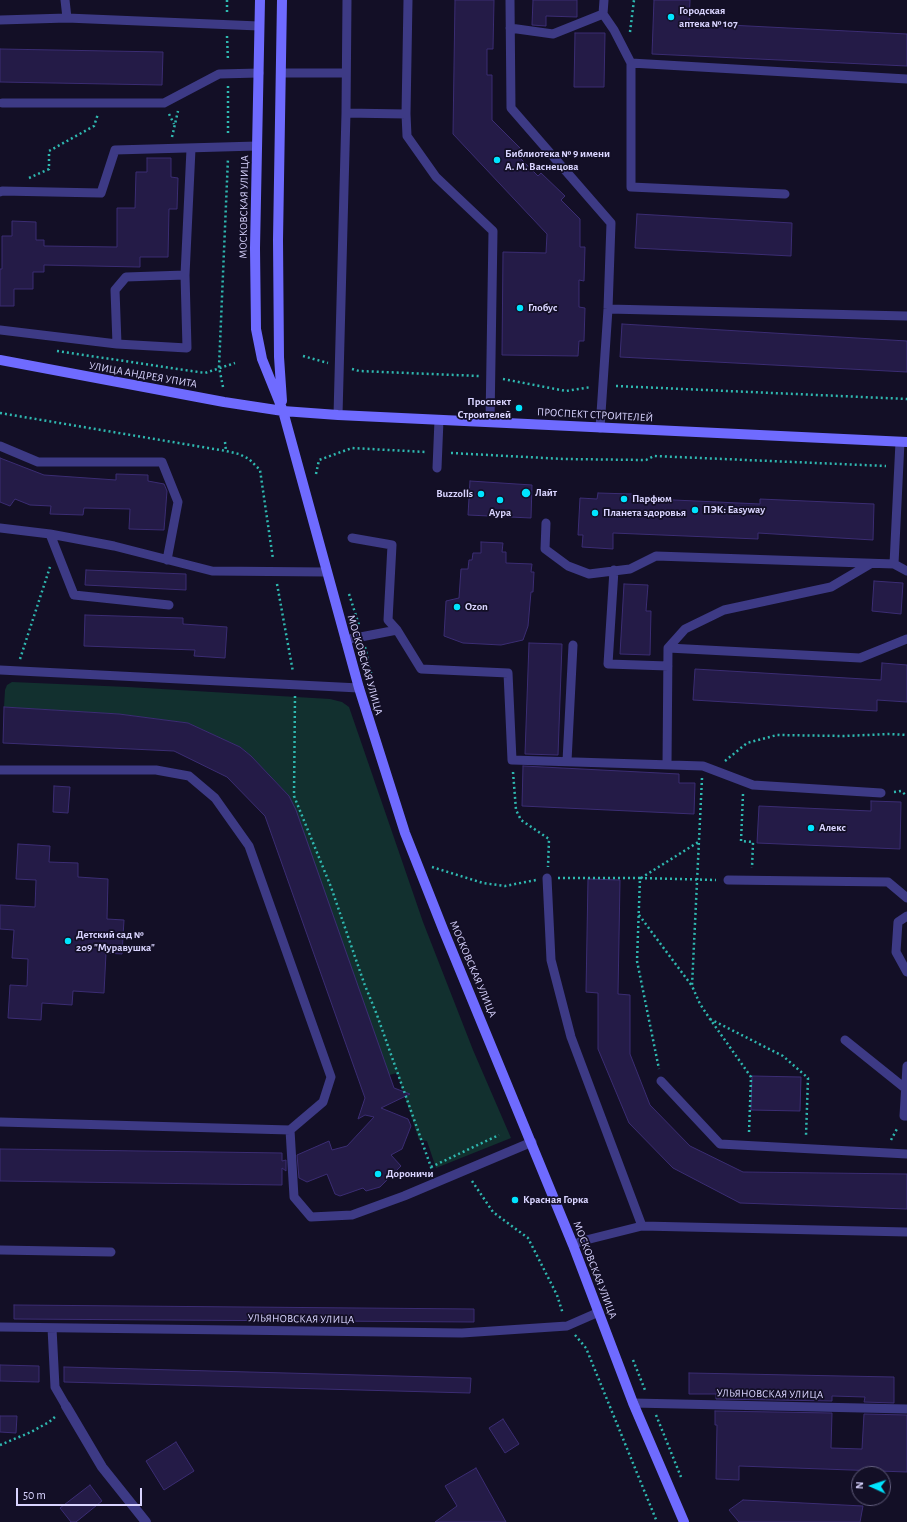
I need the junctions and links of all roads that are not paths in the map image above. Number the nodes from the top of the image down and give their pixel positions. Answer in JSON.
{"nodes":[{"id":1,"x":65,"y":0,"type":"edge"},
{"id":2,"x":260,"y":0,"type":"edge"},
{"id":3,"x":282,"y":0,"type":"edge"},
{"id":4,"x":347,"y":0,"type":"edge"},
{"id":5,"x":408,"y":0,"type":"edge"},
{"id":6,"x":510,"y":0,"type":"edge"},
{"id":7,"x":604,"y":0,"type":"edge"},
{"id":8,"x":603,"y":14,"type":"junction"},
{"id":9,"x":66,"y":18,"type":"junction"},
{"id":10,"x":0,"y":20,"type":"edge"},
{"id":11,"x":259,"y":26,"type":"junction"},
{"id":12,"x":510,"y":28,"type":"junction"},
{"id":13,"x":631,"y":63,"type":"junction"},
{"id":14,"x":259,"y":73,"type":"junction"},
{"id":15,"x":281,"y":73,"type":"junction"},
{"id":16,"x":346,"y":73,"type":"junction"},
{"id":17,"x":907,"y":79,"type":"edge"},
{"id":18,"x":2,"y":103,"type":"dead end"},
{"id":19,"x":346,"y":113,"type":"junction"},
{"id":20,"x":406,"y":114,"type":"junction"},
{"id":21,"x":257,"y":146,"type":"junction"},
{"id":22,"x":191,"y":149,"type":"junction"},
{"id":23,"x":0,"y":192,"type":"edge"},
{"id":24,"x":785,"y":194,"type":"dead end"},
{"id":25,"x":186,"y":275,"type":"junction"},
{"id":26,"x":608,"y":309,"type":"junction"},
{"id":27,"x":907,"y":316,"type":"edge"},
{"id":28,"x":0,"y":330,"type":"edge"},
{"id":29,"x":117,"y":344,"type":"junction"},
{"id":30,"x":0,"y":360,"type":"edge"},
{"id":31,"x":283,"y":411,"type":"junction"},
{"id":32,"x":338,"y":416,"type":"junction"},
{"id":33,"x":439,"y":420,"type":"junction"},
{"id":34,"x":490,"y":422,"type":"junction"},
{"id":35,"x":600,"y":428,"type":"junction"},
{"id":36,"x":904,"y":442,"type":"edge"},
{"id":37,"x":0,"y":446,"type":"edge"},
{"id":38,"x":437,"y":468,"type":"dead end"},
{"id":39,"x":546,"y":523,"type":"dead end"},
{"id":40,"x":0,"y":528,"type":"edge"},
{"id":41,"x":50,"y":534,"type":"junction"},
{"id":42,"x":352,"y":538,"type":"dead end"},
{"id":43,"x":168,"y":560,"type":"junction"},
{"id":44,"x":870,"y":564,"type":"junction"},
{"id":45,"x":894,"y":564,"type":"junction"},
{"id":46,"x":614,"y":570,"type":"junction"},
{"id":47,"x":907,"y":571,"type":"edge"},
{"id":48,"x":326,"y":572,"type":"junction"},
{"id":49,"x":169,"y":605,"type":"dead end"},
{"id":50,"x":397,"y":630,"type":"junction"},
{"id":51,"x":907,"y":639,"type":"edge"},
{"id":52,"x":345,"y":640,"type":"junction"},
{"id":53,"x":573,"y":645,"type":"dead end"},
{"id":54,"x":668,"y":648,"type":"junction"},
{"id":55,"x":668,"y":666,"type":"junction"},
{"id":56,"x":0,"y":670,"type":"edge"},
{"id":57,"x":359,"y":688,"type":"junction"},
{"id":58,"x":567,"y":761,"type":"junction"},
{"id":59,"x":667,"y":765,"type":"junction"},
{"id":60,"x":0,"y":770,"type":"edge"},
{"id":61,"x":881,"y":793,"type":"dead end"},
{"id":62,"x":547,"y":878,"type":"road end"},
{"id":63,"x":728,"y":880,"type":"road end"},
{"id":64,"x":907,"y":898,"type":"edge"},
{"id":65,"x":907,"y":916,"type":"edge"},
{"id":66,"x":907,"y":972,"type":"edge"},
{"id":67,"x":846,"y":1040,"type":"dead end"},
{"id":68,"x":907,"y":1066,"type":"edge"},
{"id":69,"x":661,"y":1081,"type":"road end"},
{"id":70,"x":906,"y":1089,"type":"junction"},
{"id":71,"x":906,"y":1116,"type":"edge"},
{"id":72,"x":0,"y":1122,"type":"edge"},
{"id":73,"x":290,"y":1130,"type":"junction"},
{"id":74,"x":532,"y":1142,"type":"junction"},
{"id":75,"x":907,"y":1154,"type":"edge"},
{"id":76,"x":642,"y":1226,"type":"junction"},
{"id":77,"x":907,"y":1232,"type":"edge"},
{"id":78,"x":573,"y":1245,"type":"junction"},
{"id":79,"x":0,"y":1250,"type":"edge"},
{"id":80,"x":111,"y":1252,"type":"dead end"},
{"id":81,"x":599,"y":1312,"type":"junction"},
{"id":82,"x":0,"y":1327,"type":"edge"},
{"id":83,"x":52,"y":1328,"type":"junction"},
{"id":84,"x":633,"y":1403,"type":"junction"},
{"id":85,"x":66,"y":1406,"type":"joint"},
{"id":86,"x":907,"y":1409,"type":"edge"},
{"id":87,"x":146,"y":1522,"type":"edge"},
{"id":88,"x":684,"y":1522,"type":"edge"}],
"edges":[{"from":1,"to":9,"type":"lane"},
{"from":2,"to":11,"type":"main road","name":"МОСКОВСКАЯ УЛИЦА"},
{"from":3,"to":15,"type":"main road","name":"МОСКОВСКАЯ УЛИЦА"},
{"from":4,"to":16,"type":"lane"},
{"from":5,"to":20,"type":"lane"},
{"from":6,"to":12,"type":"lane"},
{"from":7,"to":8,"type":"lane"},
{"from":8,"to":12,"type":"lane"},
{"from":8,"to":13,"type":"lane"},
{"from":9,"to":10,"type":"lane"},
{"from":9,"to":11,"type":"lane"},
{"from":11,"to":14,"type":"main road","name":"МОСКОВСКАЯ УЛИЦА"},
{"from":12,"to":26,"type":"lane"},
{"from":13,"to":17,"type":"lane"},
{"from":13,"to":24,"type":"lane"},
{"from":14,"to":18,"type":"lane"},
{"from":14,"to":21,"type":"main road","name":"МОСКОВСКАЯ УЛИЦА"},
{"from":15,"to":16,"type":"lane"},
{"from":15,"to":31,"type":"main road","name":"МОСКОВСКАЯ УЛИЦА"},
{"from":16,"to":19,"type":"lane"},
{"from":19,"to":20,"type":"lane"},
{"from":19,"to":32,"type":"lane"},
{"from":20,"to":34,"type":"lane"},
{"from":21,"to":22,"type":"lane"},
{"from":21,"to":31,"type":"main road","name":"МОСКОВСКАЯ УЛИЦА"},
{"from":22,"to":23,"type":"lane"},
{"from":22,"to":25,"type":"lane"},
{"from":25,"to":29,"type":"lane"},
{"from":25,"to":29,"type":"lane"},
{"from":26,"to":27,"type":"lane"},
{"from":26,"to":35,"type":"lane"},
{"from":28,"to":29,"type":"lane"},
{"from":30,"to":31,"type":"main road","name":"УЛИЦА АНДРЕЯ УПИТА"},
{"from":31,"to":32,"type":"main road","name":"ПРОСПЕКТ СТРОИТЕЛЕЙ"},
{"from":31,"to":48,"type":"main road","name":"МОСКОВСКАЯ УЛИЦА"},
{"from":32,"to":33,"type":"main road","name":"ПРОСПЕКТ СТРОИТЕЛЕЙ"},
{"from":33,"to":34,"type":"main road","name":"ПРОСПЕКТ СТРОИТЕЛЕЙ"},
{"from":33,"to":38,"type":"lane"},
{"from":34,"to":35,"type":"main road","name":"ПРОСПЕКТ СТРОИТЕЛЕЙ"},
{"from":35,"to":36,"type":"main road","name":"ПРОСПЕКТ СТРОИТЕЛЕЙ"},
{"from":36,"to":45,"type":"lane"},
{"from":37,"to":43,"type":"lane"},
{"from":39,"to":46,"type":"lane"},
{"from":40,"to":41,"type":"lane"},
{"from":41,"to":43,"type":"lane"},
{"from":41,"to":49,"type":"lane"},
{"from":42,"to":50,"type":"lane"},
{"from":43,"to":48,"type":"lane"},
{"from":44,"to":45,"type":"lane"},
{"from":44,"to":46,"type":"lane"},
{"from":44,"to":54,"type":"lane"},
{"from":45,"to":47,"type":"lane"},
{"from":46,"to":55,"type":"lane"},
{"from":48,"to":52,"type":"main road","name":"МОСКОВСКАЯ УЛИЦА"},
{"from":50,"to":52,"type":"lane"},
{"from":50,"to":58,"type":"lane"},
{"from":51,"to":54,"type":"lane"},
{"from":52,"to":57,"type":"main road","name":"МОСКОВСКАЯ УЛИЦА"},
{"from":53,"to":58,"type":"lane"},
{"from":54,"to":55,"type":"lane"},
{"from":55,"to":59,"type":"lane"},
{"from":56,"to":57,"type":"lane"},
{"from":57,"to":74,"type":"main road","name":"МОСКОВСКАЯ УЛИЦА"},
{"from":58,"to":59,"type":"lane"},
{"from":59,"to":61,"type":"lane"},
{"from":60,"to":73,"type":"lane"},
{"from":62,"to":76,"type":"lane"},
{"from":63,"to":64,"type":"lane"},
{"from":65,"to":66,"type":"lane"},
{"from":67,"to":70,"type":"lane"},
{"from":68,"to":70,"type":"lane"},
{"from":69,"to":75,"type":"lane"},
{"from":70,"to":71,"type":"lane"},
{"from":72,"to":73,"type":"lane"},
{"from":73,"to":74,"type":"lane"},
{"from":74,"to":78,"type":"main road","name":"МОСКОВСКАЯ УЛИЦА"},
{"from":76,"to":77,"type":"lane"},
{"from":76,"to":78,"type":"lane"},
{"from":78,"to":81,"type":"main road","name":"МОСКОВСКАЯ УЛИЦА"},
{"from":79,"to":80,"type":"lane"},
{"from":81,"to":83,"type":"lane","name":"УЛЬЯНОВСКАЯ УЛИЦА"},
{"from":81,"to":84,"type":"main road","name":"МОСКОВСКАЯ УЛИЦА"},
{"from":82,"to":83,"type":"lane","name":"УЛЬЯНОВСКАЯ УЛИЦА"},
{"from":83,"to":85,"type":"lane"},
{"from":84,"to":86,"type":"lane","name":"УЛЬЯНОВСКАЯ УЛИЦА"},
{"from":84,"to":88,"type":"main road","name":"МОСКОВСКАЯ УЛИЦА"},
{"from":85,"to":87,"type":"street"}]}
